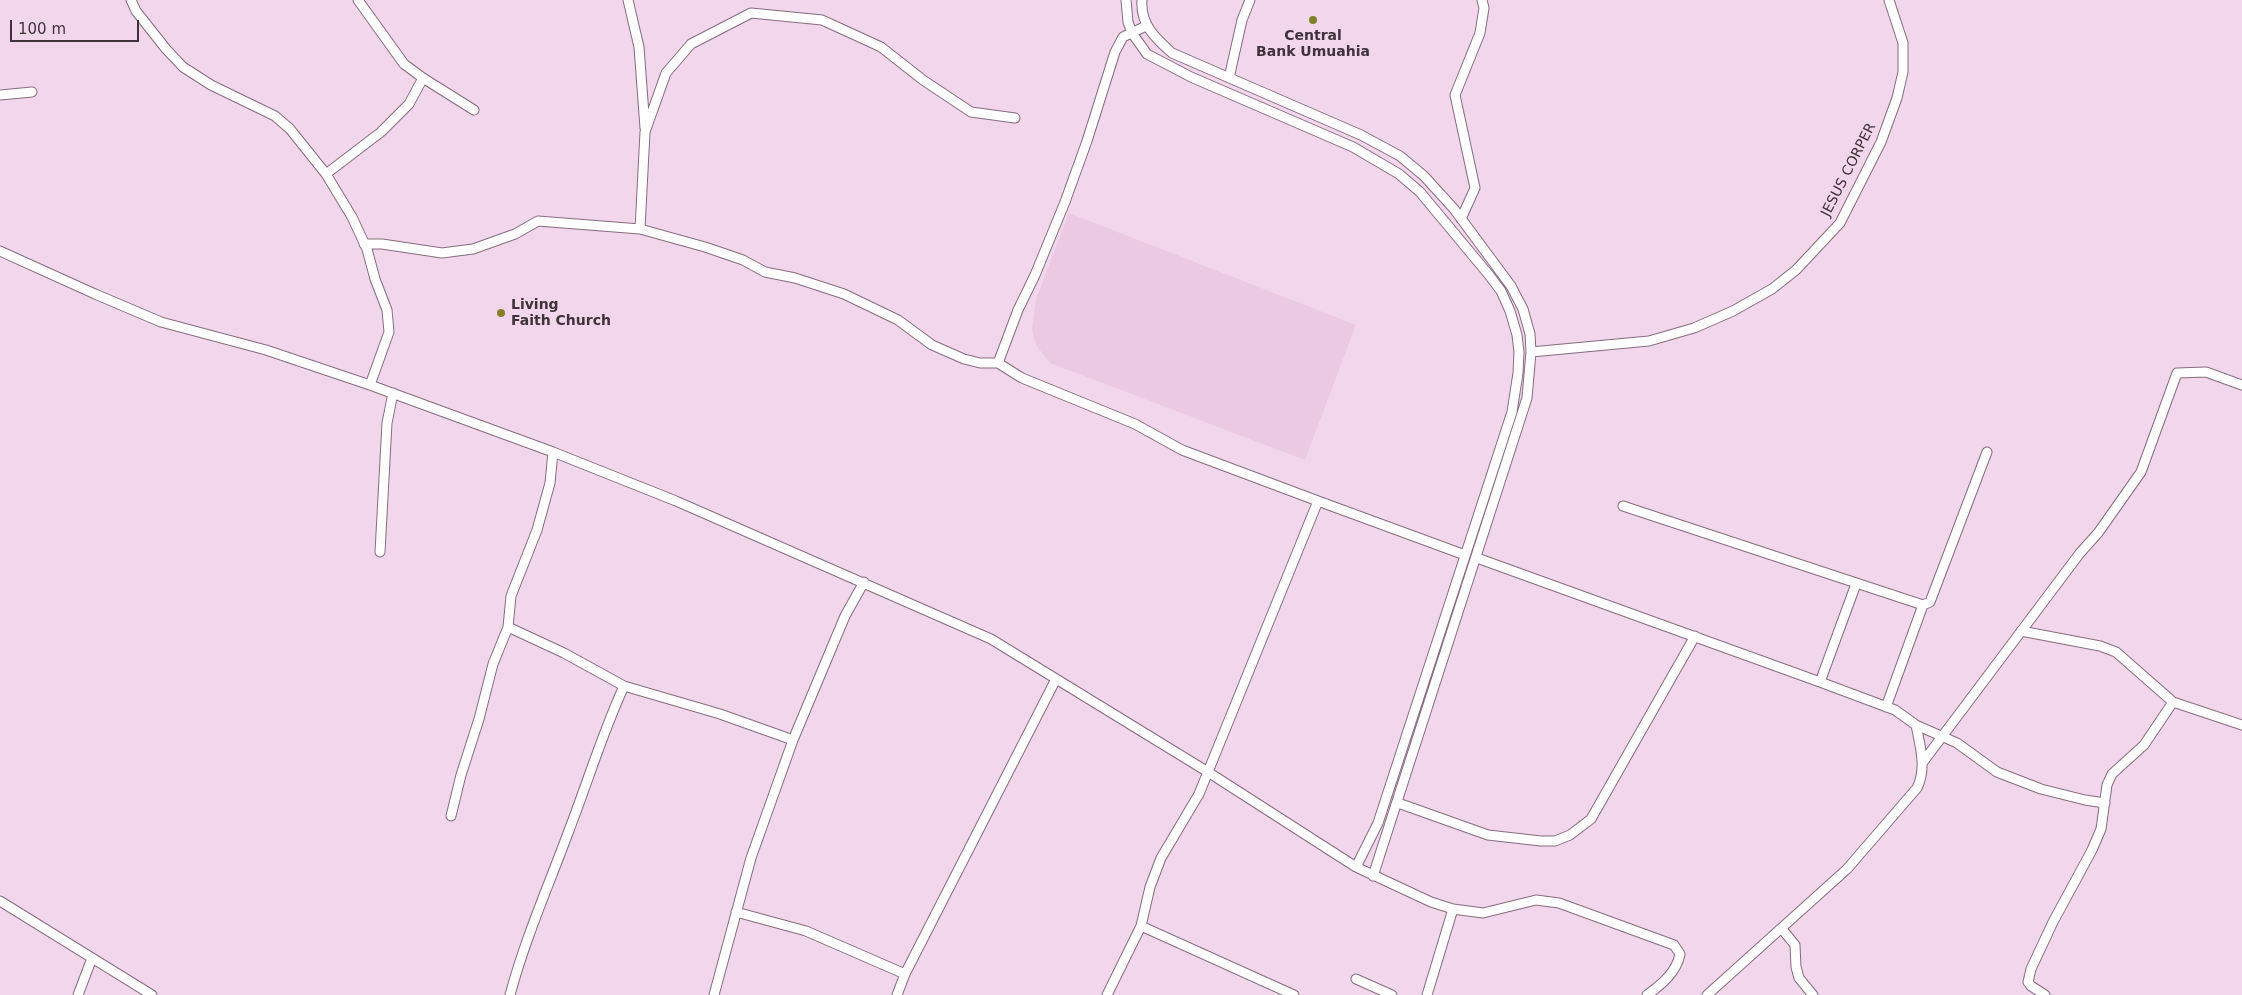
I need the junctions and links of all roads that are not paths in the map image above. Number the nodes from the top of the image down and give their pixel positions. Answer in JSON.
{"nodes":[{"id":1,"x":131,"y":0,"type":"edge"},
{"id":2,"x":358,"y":0,"type":"edge"},
{"id":3,"x":628,"y":0,"type":"edge"},
{"id":4,"x":1126,"y":0,"type":"edge"},
{"id":5,"x":1142,"y":0,"type":"edge"},
{"id":6,"x":1250,"y":0,"type":"edge"},
{"id":7,"x":1889,"y":0,"type":"edge"},
{"id":8,"x":1485,"y":3,"type":"edge"},
{"id":9,"x":1146,"y":26,"type":"junction"},
{"id":10,"x":1132,"y":33,"type":"junction"},
{"id":11,"x":423,"y":78,"type":"junction"},
{"id":12,"x":1229,"y":78,"type":"junction"},
{"id":13,"x":32,"y":92,"type":"dead end"},
{"id":14,"x":0,"y":95,"type":"edge"},
{"id":15,"x":474,"y":110,"type":"dead end"},
{"id":16,"x":1015,"y":118,"type":"dead end"},
{"id":17,"x":645,"y":132,"type":"junction"},
{"id":18,"x":326,"y":174,"type":"junction"},
{"id":19,"x":1461,"y":219,"type":"junction"},
{"id":20,"x":640,"y":229,"type":"junction"},
{"id":21,"x":364,"y":244,"type":"junction"},
{"id":22,"x":0,"y":251,"type":"edge"},
{"id":23,"x":1531,"y":352,"type":"junction"},
{"id":24,"x":998,"y":363,"type":"junction"},
{"id":25,"x":370,"y":385,"type":"junction"},
{"id":26,"x":2242,"y":385,"type":"edge"},
{"id":27,"x":393,"y":393,"type":"junction"},
{"id":28,"x":553,"y":452,"type":"junction"},
{"id":29,"x":1987,"y":452,"type":"dead end"},
{"id":30,"x":1495,"y":464,"type":"junction"},
{"id":31,"x":1506,"y":468,"type":"junction"},
{"id":32,"x":1318,"y":501,"type":"junction"},
{"id":33,"x":1623,"y":506,"type":"dead end"},
{"id":34,"x":380,"y":552,"type":"dead end"},
{"id":35,"x":1466,"y":556,"type":"junction"},
{"id":36,"x":1477,"y":558,"type":"junction"},
{"id":37,"x":864,"y":582,"type":"junction"},
{"id":38,"x":1856,"y":584,"type":"junction"},
{"id":39,"x":1923,"y":606,"type":"junction"},
{"id":40,"x":508,"y":627,"type":"junction"},
{"id":41,"x":2020,"y":631,"type":"junction"},
{"id":42,"x":1695,"y":636,"type":"junction"},
{"id":43,"x":1056,"y":679,"type":"junction"},
{"id":44,"x":1820,"y":682,"type":"junction"},
{"id":45,"x":624,"y":686,"type":"junction"},
{"id":46,"x":2173,"y":702,"type":"junction"},
{"id":47,"x":1886,"y":707,"type":"junction"},
{"id":48,"x":1414,"y":712,"type":"junction"},
{"id":49,"x":1426,"y":716,"type":"junction"},
{"id":50,"x":2242,"y":724,"type":"edge"},
{"id":51,"x":1916,"y":725,"type":"junction"},
{"id":52,"x":1941,"y":736,"type":"junction"},
{"id":53,"x":793,"y":740,"type":"junction"},
{"id":54,"x":1923,"y":762,"type":"junction"},
{"id":55,"x":1208,"y":772,"type":"junction"},
{"id":56,"x":1398,"y":803,"type":"junction"},
{"id":57,"x":2105,"y":803,"type":"junction"},
{"id":58,"x":452,"y":816,"type":"dead end"},
{"id":59,"x":1356,"y":867,"type":"junction"},
{"id":60,"x":1373,"y":876,"type":"junction"},
{"id":61,"x":0,"y":901,"type":"edge"},
{"id":62,"x":1453,"y":909,"type":"junction"},
{"id":63,"x":736,"y":912,"type":"junction"},
{"id":64,"x":1141,"y":926,"type":"junction"},
{"id":65,"x":1782,"y":929,"type":"junction"},
{"id":66,"x":92,"y":958,"type":"junction"},
{"id":67,"x":905,"y":974,"type":"junction"},
{"id":68,"x":1356,"y":979,"type":"dead end"},
{"id":69,"x":78,"y":995,"type":"edge"},
{"id":70,"x":152,"y":995,"type":"edge"},
{"id":71,"x":510,"y":995,"type":"edge"},
{"id":72,"x":714,"y":995,"type":"edge"},
{"id":73,"x":897,"y":995,"type":"edge"},
{"id":74,"x":1107,"y":995,"type":"edge"},
{"id":75,"x":1294,"y":995,"type":"edge"},
{"id":76,"x":1392,"y":995,"type":"edge"},
{"id":77,"x":1427,"y":995,"type":"edge"},
{"id":78,"x":1647,"y":995,"type":"edge"},
{"id":79,"x":1707,"y":995,"type":"edge"},
{"id":80,"x":1813,"y":995,"type":"edge"},
{"id":81,"x":2045,"y":995,"type":"edge"}],
"edges":[{"from":1,"to":18,"type":"street"},
{"from":2,"to":11,"type":"street"},
{"from":3,"to":17,"type":"street"},
{"from":4,"to":10,"type":"street"},
{"from":5,"to":9,"type":"street"},
{"from":6,"to":12,"type":"street"},
{"from":7,"to":23,"type":"street","name":"JESUS CORPER"},
{"from":8,"to":19,"type":"street"},
{"from":9,"to":10,"type":"street"},
{"from":9,"to":12,"type":"street"},
{"from":10,"to":24,"type":"street"},
{"from":10,"to":30,"type":"street"},
{"from":11,"to":15,"type":"street"},
{"from":11,"to":18,"type":"street"},
{"from":12,"to":19,"type":"street"},
{"from":13,"to":14,"type":"street"},
{"from":16,"to":17,"type":"street"},
{"from":17,"to":20,"type":"street"},
{"from":18,"to":21,"type":"street"},
{"from":19,"to":23,"type":"street"},
{"from":20,"to":21,"type":"street"},
{"from":20,"to":24,"type":"street"},
{"from":21,"to":25,"type":"street"},
{"from":22,"to":25,"type":"street"},
{"from":23,"to":31,"type":"street"},
{"from":24,"to":32,"type":"street"},
{"from":25,"to":27,"type":"street"},
{"from":26,"to":41,"type":"street"},
{"from":27,"to":28,"type":"street"},
{"from":27,"to":34,"type":"street"},
{"from":28,"to":37,"type":"street"},
{"from":28,"to":40,"type":"street"},
{"from":29,"to":39,"type":"street"},
{"from":30,"to":31,"type":"street"},
{"from":30,"to":35,"type":"street"},
{"from":31,"to":36,"type":"street"},
{"from":32,"to":35,"type":"street"},
{"from":32,"to":55,"type":"street"},
{"from":33,"to":38,"type":"street"},
{"from":35,"to":48,"type":"street"},
{"from":36,"to":42,"type":"street"},
{"from":36,"to":49,"type":"street"},
{"from":37,"to":43,"type":"street"},
{"from":37,"to":53,"type":"street"},
{"from":38,"to":39,"type":"street"},
{"from":38,"to":44,"type":"street"},
{"from":39,"to":47,"type":"street"},
{"from":40,"to":45,"type":"street"},
{"from":40,"to":58,"type":"street"},
{"from":41,"to":46,"type":"street"},
{"from":41,"to":52,"type":"street"},
{"from":42,"to":44,"type":"street"},
{"from":42,"to":56,"type":"street"},
{"from":43,"to":55,"type":"street"},
{"from":43,"to":67,"type":"street"},
{"from":44,"to":47,"type":"street"},
{"from":45,"to":53,"type":"street"},
{"from":45,"to":71,"type":"street"},
{"from":46,"to":50,"type":"street"},
{"from":46,"to":57,"type":"street"},
{"from":47,"to":51,"type":"street"},
{"from":48,"to":49,"type":"street"},
{"from":48,"to":59,"type":"street"},
{"from":49,"to":56,"type":"street"},
{"from":51,"to":52,"type":"street"},
{"from":51,"to":54,"type":"street"},
{"from":52,"to":54,"type":"street"},
{"from":52,"to":57,"type":"street"},
{"from":53,"to":63,"type":"street"},
{"from":54,"to":65,"type":"street"},
{"from":55,"to":59,"type":"street"},
{"from":55,"to":64,"type":"street"},
{"from":56,"to":60,"type":"street"},
{"from":57,"to":81,"type":"street"},
{"from":59,"to":60,"type":"street"},
{"from":60,"to":62,"type":"street"},
{"from":61,"to":66,"type":"street"},
{"from":62,"to":77,"type":"street"},
{"from":62,"to":78,"type":"street"},
{"from":63,"to":67,"type":"street"},
{"from":63,"to":72,"type":"street"},
{"from":64,"to":74,"type":"street"},
{"from":64,"to":75,"type":"street"},
{"from":65,"to":79,"type":"street"},
{"from":65,"to":80,"type":"street"},
{"from":66,"to":69,"type":"street"},
{"from":66,"to":70,"type":"street"},
{"from":67,"to":73,"type":"street"},
{"from":68,"to":76,"type":"street"}]}
